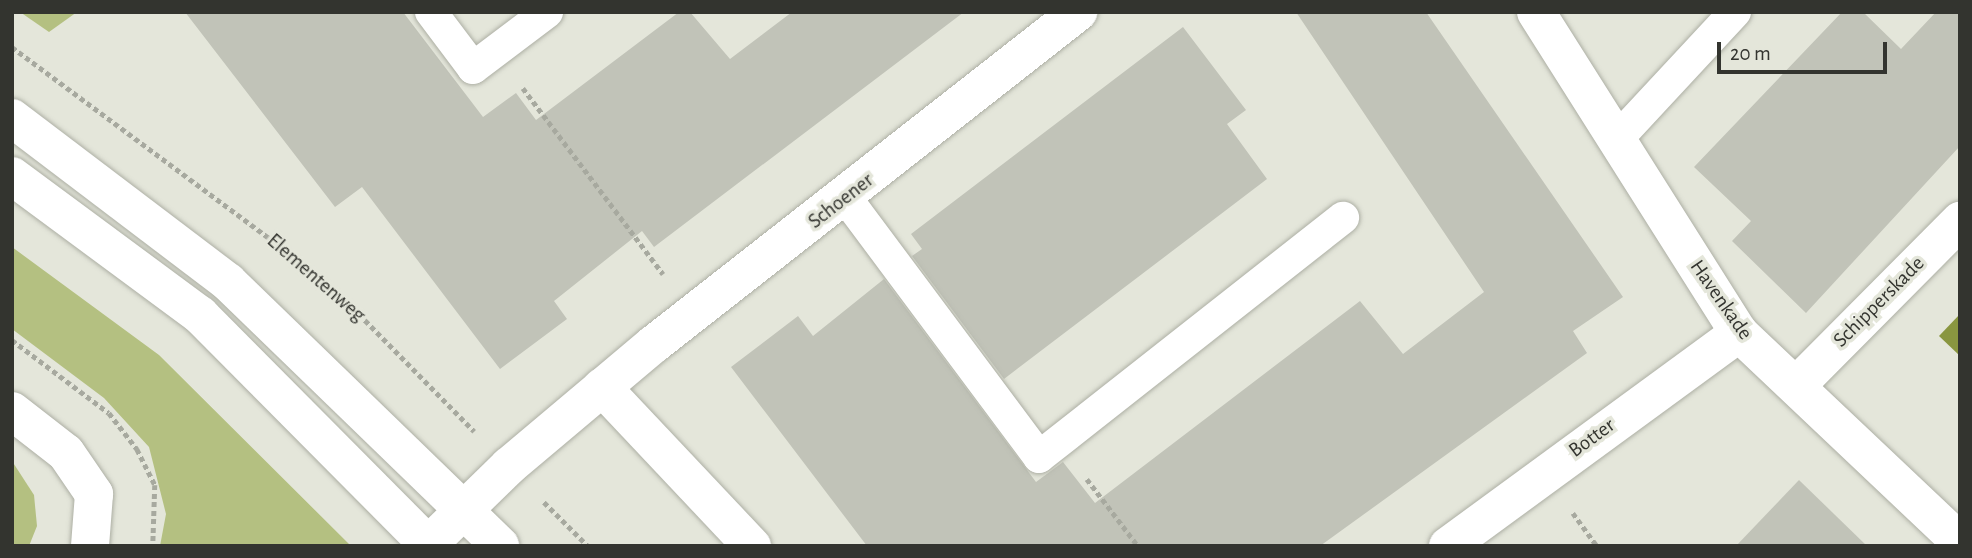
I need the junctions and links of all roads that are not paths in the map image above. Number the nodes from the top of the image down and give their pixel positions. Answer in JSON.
{"nodes":[{"id":1,"x":430,"y":12,"type":"edge"},
{"id":2,"x":547,"y":12,"type":"edge"},
{"id":3,"x":1078,"y":12,"type":"edge"},
{"id":4,"x":1536,"y":12,"type":"edge"},
{"id":5,"x":1735,"y":12,"type":"edge"},
{"id":6,"x":12,"y":118,"type":"edge"},
{"id":7,"x":1616,"y":140,"type":"junction"},
{"id":8,"x":12,"y":176,"type":"edge"},
{"id":9,"x":846,"y":198,"type":"junction"},
{"id":10,"x":1343,"y":218,"type":"dead end"},
{"id":11,"x":1960,"y":221,"type":"edge"},
{"id":12,"x":1739,"y":334,"type":"junction"},
{"id":13,"x":1798,"y":384,"type":"junction"},
{"id":14,"x":602,"y":387,"type":"junction"},
{"id":15,"x":12,"y":411,"type":"edge"},
{"id":16,"x":463,"y":509,"type":"junction"},
{"id":17,"x":1960,"y":542,"type":"edge"},
{"id":18,"x":428,"y":545,"type":"edge"},
{"id":19,"x":90,"y":546,"type":"edge"},
{"id":20,"x":499,"y":546,"type":"edge"},
{"id":21,"x":752,"y":546,"type":"edge"},
{"id":22,"x":1448,"y":546,"type":"edge"}],
"edges":[{"from":1,"to":2,"type":"lane"},
{"from":3,"to":9,"type":"street","name":"Schoener"},
{"from":4,"to":7,"type":"street","name":"Havenkade"},
{"from":5,"to":7,"type":"lane"},
{"from":6,"to":16,"type":"street"},
{"from":7,"to":12,"type":"street","name":"Havenkade"},
{"from":8,"to":18,"type":"street"},
{"from":9,"to":10,"type":"lane"},
{"from":9,"to":14,"type":"street","name":"Schoener"},
{"from":11,"to":13,"type":"street","name":"Schipperskade"},
{"from":12,"to":13,"type":"street","name":"Havenkade"},
{"from":12,"to":22,"type":"street","name":"Botter"},
{"from":13,"to":17,"type":"street","name":"Havenkade"},
{"from":14,"to":16,"type":"street","name":"Schoener"},
{"from":14,"to":21,"type":"street"},
{"from":15,"to":19,"type":"street"},
{"from":16,"to":18,"type":"street","name":"Schoener"},
{"from":16,"to":20,"type":"street"}]}
